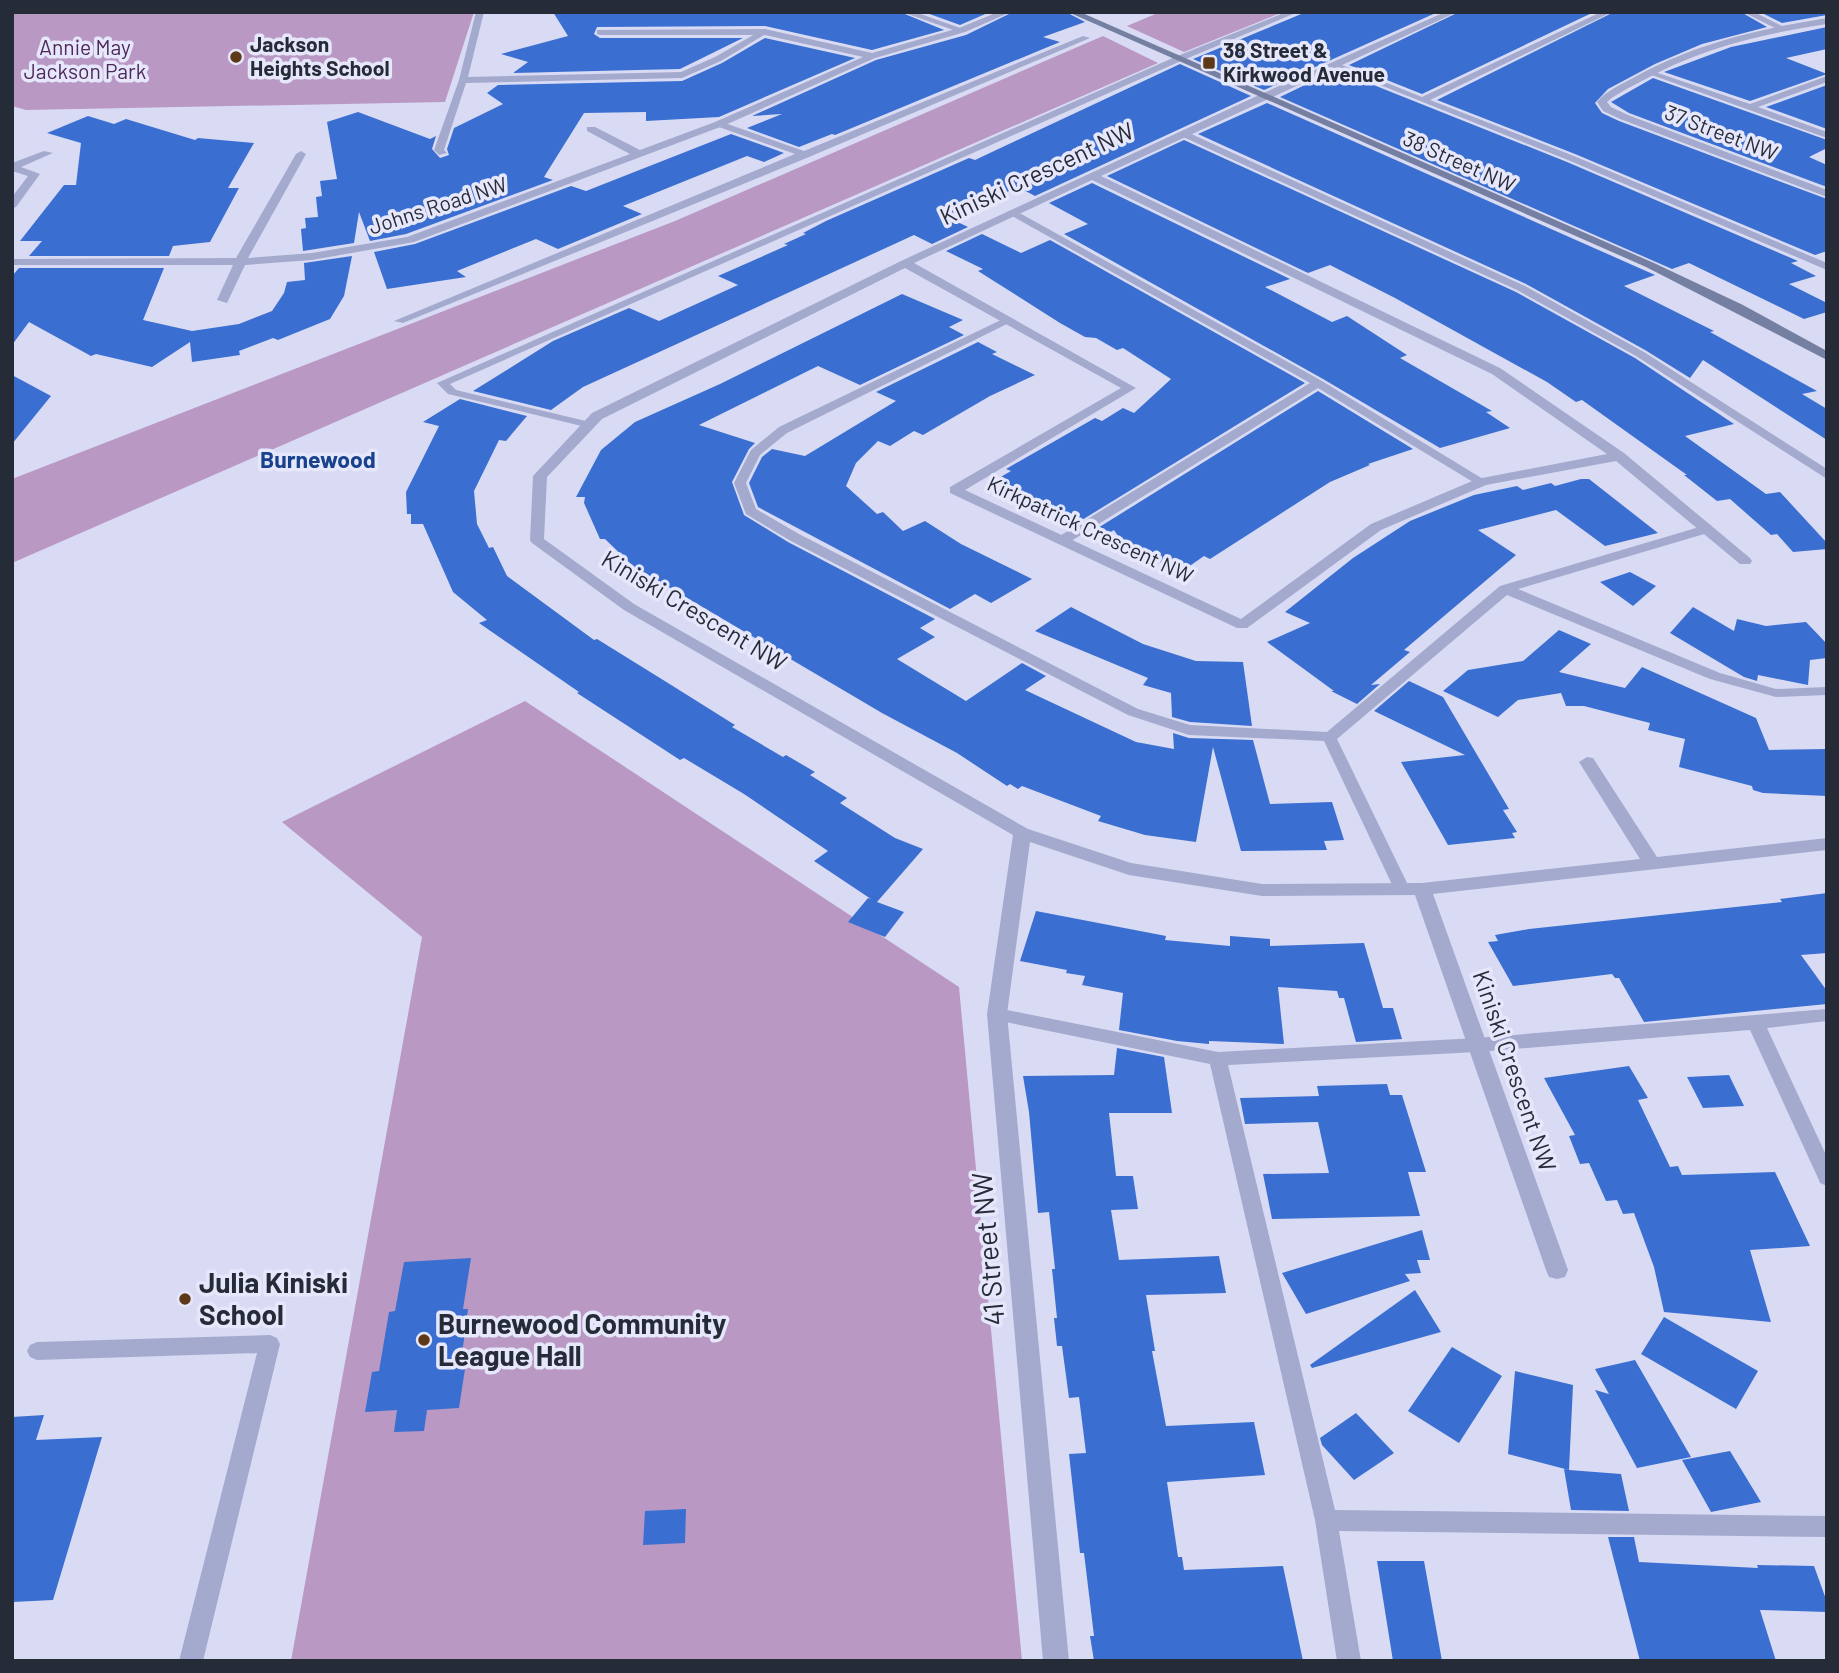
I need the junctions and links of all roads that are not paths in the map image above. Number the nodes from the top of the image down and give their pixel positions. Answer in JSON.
{"nodes":[{"id":1,"x":480,"y":12,"type":"edge"},
{"id":2,"x":906,"y":12,"type":"edge"},
{"id":3,"x":1007,"y":12,"type":"edge"},
{"id":4,"x":1072,"y":12,"type":"edge"},
{"id":5,"x":1294,"y":12,"type":"edge"},
{"id":6,"x":1453,"y":12,"type":"edge"},
{"id":7,"x":1608,"y":12,"type":"edge"},
{"id":8,"x":1747,"y":12,"type":"edge"},
{"id":9,"x":1827,"y":21,"type":"edge"},
{"id":10,"x":1782,"y":28,"type":"junction"},
{"id":11,"x":962,"y":30,"type":"junction"},
{"id":12,"x":600,"y":32,"type":"dead end"},
{"id":13,"x":765,"y":32,"type":"junction"},
{"id":14,"x":1086,"y":38,"type":"dead end"},
{"id":15,"x":872,"y":56,"type":"junction"},
{"id":16,"x":1178,"y":59,"type":"junction"},
{"id":17,"x":1334,"y":65,"type":"junction"},
{"id":18,"x":1652,"y":72,"type":"junction"},
{"id":19,"x":1827,"y":79,"type":"edge"},
{"id":20,"x":463,"y":80,"type":"junction"},
{"id":21,"x":1262,"y":97,"type":"junction"},
{"id":22,"x":1424,"y":99,"type":"junction"},
{"id":23,"x":1750,"y":107,"type":"junction"},
{"id":24,"x":719,"y":124,"type":"junction"},
{"id":25,"x":592,"y":129,"type":"dead end"},
{"id":26,"x":1184,"y":134,"type":"junction"},
{"id":27,"x":1827,"y":135,"type":"edge"},
{"id":28,"x":48,"y":153,"type":"dead end"},
{"id":29,"x":442,"y":153,"type":"dead end"},
{"id":30,"x":300,"y":154,"type":"dead end"},
{"id":31,"x":641,"y":155,"type":"junction"},
{"id":32,"x":806,"y":155,"type":"junction"},
{"id":33,"x":12,"y":167,"type":"edge"},
{"id":34,"x":1095,"y":177,"type":"junction"},
{"id":35,"x":1827,"y":194,"type":"edge"},
{"id":36,"x":12,"y":205,"type":"edge"},
{"id":37,"x":1016,"y":214,"type":"junction"},
{"id":38,"x":12,"y":262,"type":"edge"},
{"id":39,"x":240,"y":262,"type":"junction"},
{"id":40,"x":905,"y":263,"type":"junction"},
{"id":41,"x":1827,"y":267,"type":"edge"},
{"id":42,"x":223,"y":300,"type":"dead end"},
{"id":43,"x":1007,"y":320,"type":"junction"},
{"id":44,"x":398,"y":321,"type":"dead end"},
{"id":45,"x":1827,"y":356,"type":"edge"},
{"id":46,"x":1318,"y":383,"type":"junction"},
{"id":47,"x":586,"y":425,"type":"junction"},
{"id":48,"x":1619,"y":456,"type":"junction"},
{"id":49,"x":1827,"y":475,"type":"edge"},
{"id":50,"x":1482,"y":482,"type":"junction"},
{"id":51,"x":1706,"y":529,"type":"junction"},
{"id":52,"x":1063,"y":540,"type":"junction"},
{"id":53,"x":1745,"y":561,"type":"dead end"},
{"id":54,"x":1505,"y":589,"type":"junction"},
{"id":55,"x":1827,"y":691,"type":"edge"},
{"id":56,"x":1329,"y":737,"type":"junction"},
{"id":57,"x":1587,"y":762,"type":"dead end"},
{"id":58,"x":1023,"y":834,"type":"junction"},
{"id":59,"x":1827,"y":844,"type":"edge"},
{"id":60,"x":1653,"y":865,"type":"junction"},
{"id":61,"x":1412,"y":889,"type":"junction"},
{"id":62,"x":997,"y":1014,"type":"junction"},
{"id":63,"x":1827,"y":1015,"type":"edge"},
{"id":64,"x":1756,"y":1023,"type":"junction"},
{"id":65,"x":1477,"y":1045,"type":"junction"},
{"id":66,"x":1218,"y":1059,"type":"junction"},
{"id":67,"x":1827,"y":1178,"type":"edge"},
{"id":68,"x":1557,"y":1270,"type":"dead end"},
{"id":69,"x":37,"y":1351,"type":"dead end"},
{"id":70,"x":1326,"y":1520,"type":"junction"},
{"id":71,"x":1827,"y":1527,"type":"edge"},
{"id":72,"x":191,"y":1661,"type":"edge"},
{"id":73,"x":1056,"y":1661,"type":"edge"},
{"id":74,"x":1349,"y":1661,"type":"edge"}],
"edges":[{"from":1,"to":20,"type":"lane"},
{"from":2,"to":11,"type":"lane"},
{"from":3,"to":11,"type":"street","name":"Johns Road NW"},
{"from":4,"to":16,"type":"street","name":"38 Street NW"},
{"from":5,"to":16,"type":"lane"},
{"from":6,"to":17,"type":"street","name":"Kiniski Crescent NW"},
{"from":7,"to":22,"type":"lane"},
{"from":8,"to":10,"type":"lane"},
{"from":9,"to":10,"type":"street"},
{"from":10,"to":18,"type":"street"},
{"from":11,"to":15,"type":"street","name":"Johns Road NW"},
{"from":12,"to":13,"type":"street"},
{"from":13,"to":15,"type":"street"},
{"from":13,"to":20,"type":"lane"},
{"from":14,"to":32,"type":"lane"},
{"from":15,"to":24,"type":"street","name":"Johns Road NW"},
{"from":16,"to":21,"type":"street","name":"38 Street NW"},
{"from":16,"to":47,"type":"lane"},
{"from":17,"to":21,"type":"street","name":"Kiniski Crescent NW"},
{"from":17,"to":22,"type":"lane"},
{"from":18,"to":23,"type":"lane"},
{"from":18,"to":35,"type":"street","name":"37 Street NW"},
{"from":19,"to":23,"type":"lane"},
{"from":20,"to":29,"type":"lane"},
{"from":21,"to":26,"type":"street","name":"Kiniski Crescent NW"},
{"from":21,"to":45,"type":"street","name":"38 Street NW"},
{"from":22,"to":41,"type":"lane"},
{"from":23,"to":27,"type":"lane"},
{"from":24,"to":31,"type":"street","name":"Johns Road NW"},
{"from":24,"to":32,"type":"lane"},
{"from":25,"to":31,"type":"street"},
{"from":26,"to":34,"type":"street","name":"Kiniski Crescent NW"},
{"from":26,"to":49,"type":"lane"},
{"from":28,"to":33,"type":"street"},
{"from":30,"to":39,"type":"street"},
{"from":31,"to":39,"type":"street","name":"Johns Road NW"},
{"from":32,"to":44,"type":"lane"},
{"from":33,"to":36,"type":"street"},
{"from":34,"to":37,"type":"street","name":"Kiniski Crescent NW"},
{"from":34,"to":48,"type":"street"},
{"from":37,"to":40,"type":"street","name":"Kiniski Crescent NW"},
{"from":37,"to":46,"type":"lane"},
{"from":38,"to":39,"type":"street","name":"Johns Road NW"},
{"from":39,"to":42,"type":"street"},
{"from":40,"to":43,"type":"street","name":"Kirkpatrick Crescent NW"},
{"from":40,"to":47,"type":"street","name":"Kiniski Crescent NW"},
{"from":43,"to":52,"type":"street","name":"Kirkpatrick Crescent NW"},
{"from":43,"to":56,"type":"lane"},
{"from":46,"to":50,"type":"lane"},
{"from":46,"to":52,"type":"lane"},
{"from":47,"to":58,"type":"street","name":"Kiniski Crescent NW"},
{"from":48,"to":50,"type":"street","name":"Kirkpatrick Crescent NW"},
{"from":48,"to":51,"type":"street"},
{"from":50,"to":52,"type":"street","name":"Kirkpatrick Crescent NW"},
{"from":51,"to":53,"type":"street"},
{"from":51,"to":54,"type":"lane"},
{"from":54,"to":55,"type":"lane"},
{"from":54,"to":56,"type":"lane"},
{"from":56,"to":61,"type":"lane"},
{"from":57,"to":60,"type":"street"},
{"from":58,"to":61,"type":"street","name":"Kiniski Crescent NW"},
{"from":58,"to":62,"type":"street","name":"41 Street NW"},
{"from":59,"to":60,"type":"street","name":"Kiniski Crescent NW"},
{"from":60,"to":61,"type":"street","name":"Kiniski Crescent NW"},
{"from":61,"to":65,"type":"street","name":"Kiniski Crescent NW"},
{"from":62,"to":66,"type":"lane"},
{"from":62,"to":73,"type":"street","name":"41 Street NW"},
{"from":63,"to":64,"type":"lane"},
{"from":64,"to":65,"type":"lane"},
{"from":64,"to":67,"type":"lane"},
{"from":65,"to":66,"type":"lane"},
{"from":65,"to":68,"type":"street","name":"Kiniski Crescent NW"},
{"from":66,"to":70,"type":"lane"},
{"from":69,"to":72,"type":"lane"},
{"from":70,"to":71,"type":"lane"},
{"from":70,"to":74,"type":"lane"}]}
